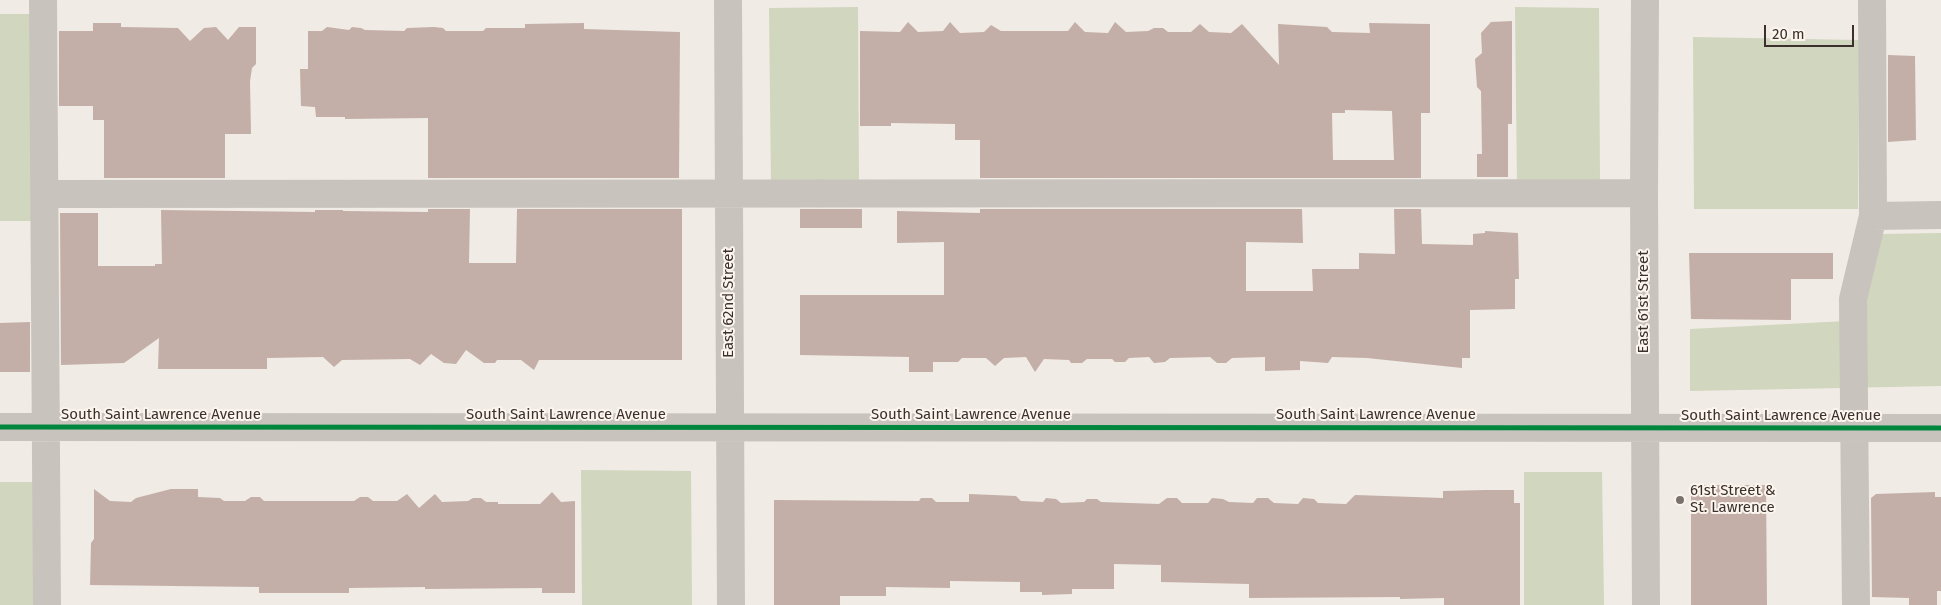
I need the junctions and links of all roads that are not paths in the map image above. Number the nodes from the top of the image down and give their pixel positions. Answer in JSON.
{"nodes":[{"id":1,"x":43,"y":0,"type":"edge"},
{"id":2,"x":728,"y":0,"type":"edge"},
{"id":3,"x":1645,"y":0,"type":"edge"},
{"id":4,"x":1872,"y":0,"type":"edge"},
{"id":5,"x":1644,"y":193,"type":"junction"},
{"id":6,"x":44,"y":194,"type":"junction"},
{"id":7,"x":729,"y":194,"type":"junction"},
{"id":8,"x":1941,"y":215,"type":"edge"},
{"id":9,"x":1874,"y":216,"type":"junction"},
{"id":10,"x":0,"y":428,"type":"edge"},
{"id":11,"x":46,"y":428,"type":"junction"},
{"id":12,"x":730,"y":428,"type":"junction"},
{"id":13,"x":1645,"y":428,"type":"junction"},
{"id":14,"x":1853,"y":428,"type":"junction"},
{"id":15,"x":1941,"y":428,"type":"edge"},
{"id":16,"x":47,"y":605,"type":"edge"},
{"id":17,"x":731,"y":605,"type":"edge"},
{"id":18,"x":1646,"y":605,"type":"edge"},
{"id":19,"x":1856,"y":605,"type":"edge"}],
"edges":[{"from":1,"to":6,"type":"street"},
{"from":2,"to":7,"type":"street","name":"East 62nd Street"},
{"from":3,"to":5,"type":"street","name":"East 61st Street"},
{"from":4,"to":9,"type":"street"},
{"from":5,"to":7,"type":"street"},
{"from":5,"to":13,"type":"street","name":"East 61st Street"},
{"from":6,"to":7,"type":"street"},
{"from":6,"to":11,"type":"street"},
{"from":7,"to":12,"type":"street","name":"East 62nd Street"},
{"from":8,"to":9,"type":"street"},
{"from":9,"to":14,"type":"street"},
{"from":10,"to":11,"type":"street","name":"South Saint Lawrence Avenue"},
{"from":11,"to":12,"type":"street","name":"South Saint Lawrence Avenue"},
{"from":11,"to":16,"type":"street"},
{"from":12,"to":13,"type":"street","name":"South Saint Lawrence Avenue"},
{"from":12,"to":17,"type":"street","name":"East 62nd Street"},
{"from":13,"to":14,"type":"street","name":"South Saint Lawrence Avenue"},
{"from":13,"to":18,"type":"street","name":"East 61st Street"},
{"from":14,"to":15,"type":"street","name":"South Saint Lawrence Avenue"},
{"from":14,"to":19,"type":"street"}]}
